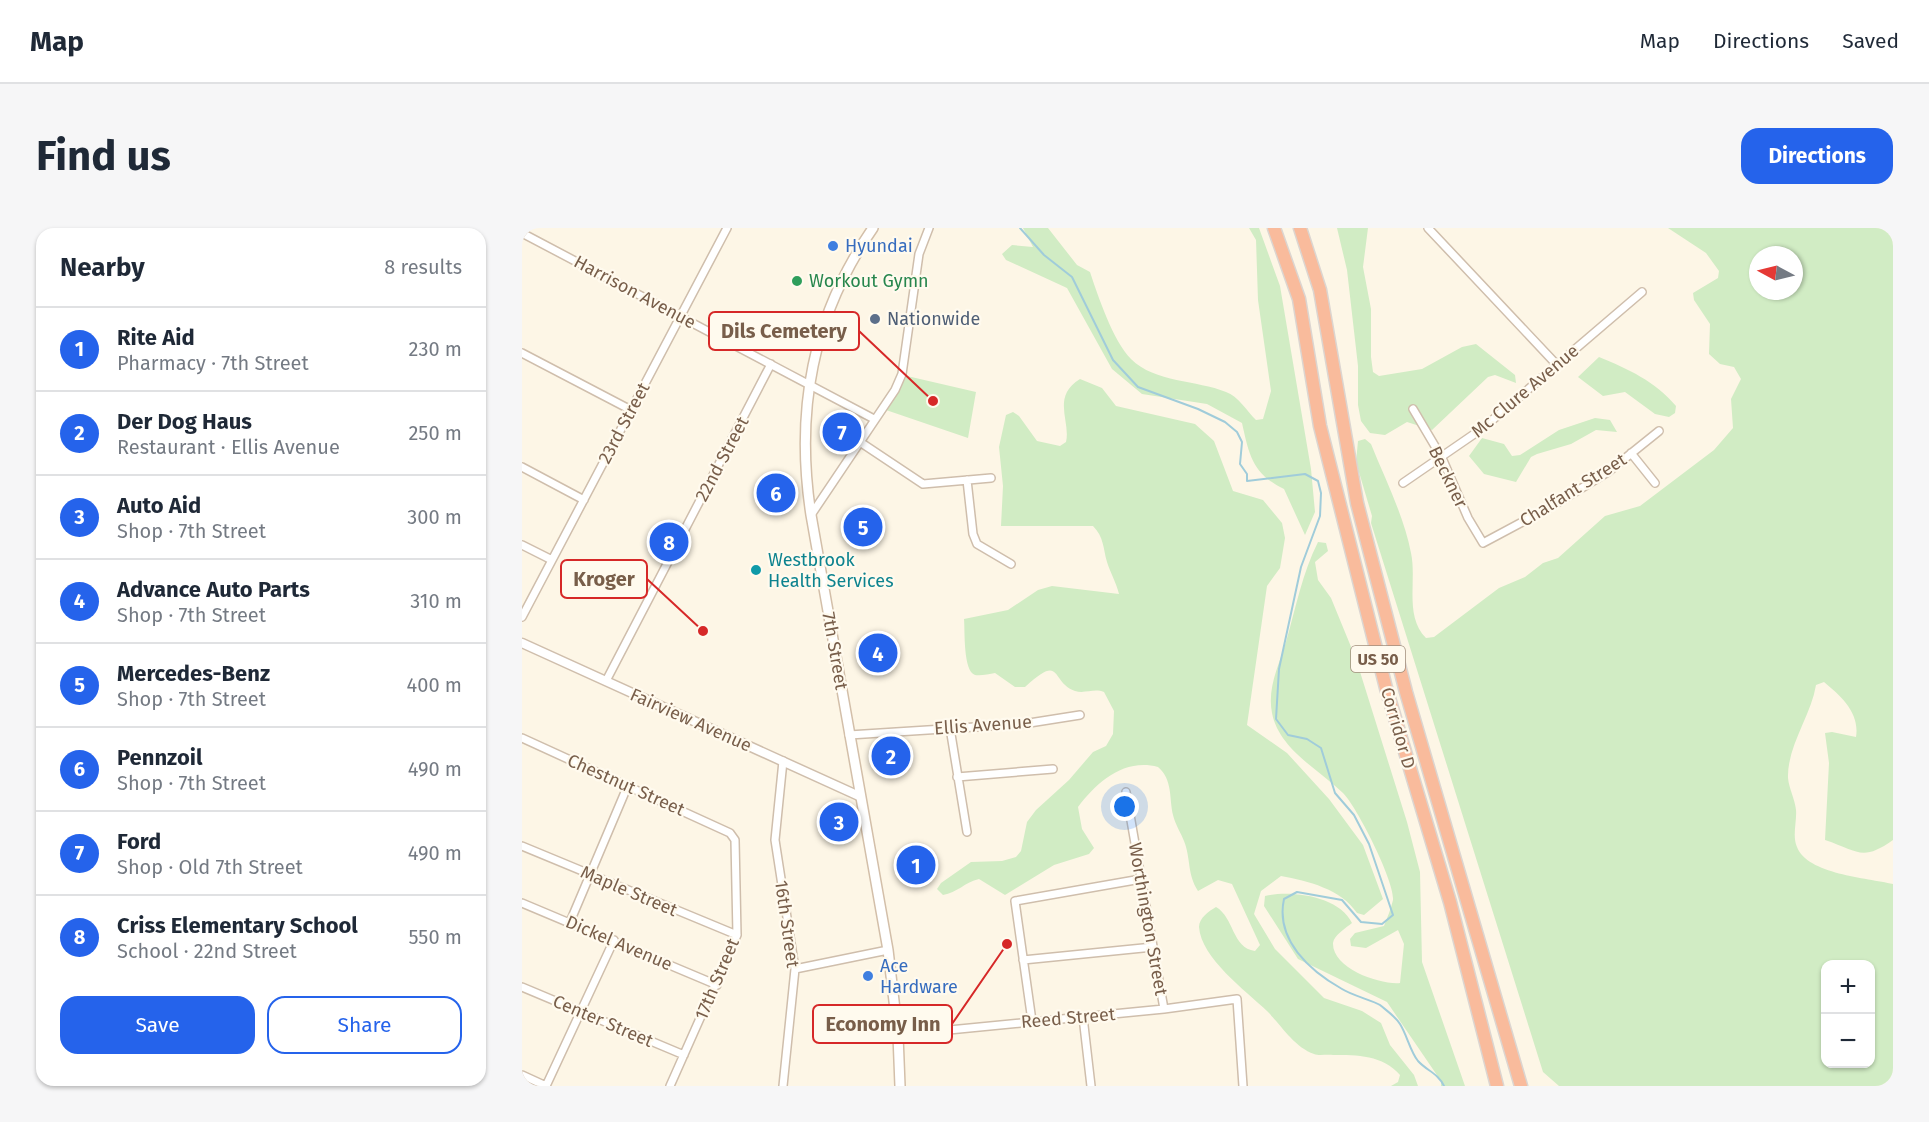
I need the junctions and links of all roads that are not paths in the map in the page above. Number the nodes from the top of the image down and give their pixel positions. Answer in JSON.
{"nodes":[{"id":1,"x":727,"y":228,"type":"edge"},
{"id":2,"x":873,"y":228,"type":"edge"},
{"id":3,"x":1274,"y":228,"type":"edge"},
{"id":4,"x":1300,"y":228,"type":"edge"},
{"id":5,"x":1306,"y":228,"type":"edge"},
{"id":6,"x":1428,"y":228,"type":"edge"},
{"id":7,"x":927,"y":230,"type":"edge"},
{"id":8,"x":522,"y":233,"type":"edge"},
{"id":9,"x":1320,"y":290,"type":"junction"},
{"id":10,"x":1642,"y":292,"type":"dead end"},
{"id":11,"x":680,"y":316,"type":"junction"},
{"id":12,"x":522,"y":353,"type":"edge"},
{"id":13,"x":771,"y":364,"type":"junction"},
{"id":14,"x":1557,"y":365,"type":"junction"},
{"id":15,"x":808,"y":384,"type":"junction"},
{"id":16,"x":631,"y":410,"type":"junction"},
{"id":17,"x":1413,"y":410,"type":"dead end"},
{"id":18,"x":874,"y":420,"type":"junction"},
{"id":19,"x":1659,"y":431,"type":"dead end"},
{"id":20,"x":860,"y":442,"type":"junction"},
{"id":21,"x":1631,"y":453,"type":"junction"},
{"id":22,"x":1442,"y":458,"type":"junction"},
{"id":23,"x":522,"y":467,"type":"edge"},
{"id":24,"x":991,"y":478,"type":"dead end"},
{"id":25,"x":967,"y":480,"type":"junction"},
{"id":26,"x":1403,"y":483,"type":"dead end"},
{"id":27,"x":1655,"y":483,"type":"dead end"},
{"id":28,"x":584,"y":500,"type":"junction"},
{"id":29,"x":812,"y":515,"type":"junction"},
{"id":30,"x":1483,"y":543,"type":"joint"},
{"id":31,"x":522,"y":545,"type":"edge"},
{"id":32,"x":552,"y":561,"type":"junction"},
{"id":33,"x":1011,"y":564,"type":"dead end"},
{"id":34,"x":522,"y":617,"type":"edge"},
{"id":35,"x":522,"y":643,"type":"edge"},
{"id":36,"x":606,"y":681,"type":"junction"},
{"id":37,"x":1080,"y":715,"type":"dead end"},
{"id":38,"x":950,"y":728,"type":"junction"},
{"id":39,"x":849,"y":735,"type":"junction"},
{"id":40,"x":522,"y":738,"type":"edge"},
{"id":41,"x":783,"y":762,"type":"junction"},
{"id":42,"x":1053,"y":769,"type":"dead end"},
{"id":43,"x":957,"y":777,"type":"junction"},
{"id":44,"x":628,"y":785,"type":"junction"},
{"id":45,"x":1126,"y":792,"type":"dead end"},
{"id":46,"x":859,"y":796,"type":"junction"},
{"id":47,"x":967,"y":832,"type":"dead end"},
{"id":48,"x":730,"y":833,"type":"joint"},
{"id":49,"x":522,"y":846,"type":"edge"},
{"id":50,"x":592,"y":875,"type":"junction"},
{"id":51,"x":1142,"y":879,"type":"junction"},
{"id":52,"x":522,"y":903,"type":"edge"},
{"id":53,"x":570,"y":922,"type":"junction"},
{"id":54,"x":737,"y":935,"type":"junction"},
{"id":55,"x":614,"y":940,"type":"junction"},
{"id":56,"x":1153,"y":947,"type":"junction"},
{"id":57,"x":888,"y":950,"type":"junction"},
{"id":58,"x":1023,"y":960,"type":"junction"},
{"id":59,"x":795,"y":969,"type":"junction"},
{"id":60,"x":717,"y":984,"type":"junction"},
{"id":61,"x":522,"y":987,"type":"edge"},
{"id":62,"x":1164,"y":1009,"type":"junction"},
{"id":63,"x":579,"y":1011,"type":"junction"},
{"id":64,"x":1083,"y":1017,"type":"junction"},
{"id":65,"x":1032,"y":1022,"type":"junction"},
{"id":66,"x":898,"y":1035,"type":"junction"},
{"id":67,"x":684,"y":1055,"type":"junction"},
{"id":68,"x":522,"y":1075,"type":"edge"},
{"id":69,"x":546,"y":1086,"type":"edge"},
{"id":70,"x":670,"y":1086,"type":"edge"},
{"id":71,"x":783,"y":1086,"type":"edge"},
{"id":72,"x":900,"y":1086,"type":"edge"},
{"id":73,"x":1091,"y":1086,"type":"edge"},
{"id":74,"x":1243,"y":1086,"type":"edge"},
{"id":75,"x":1497,"y":1086,"type":"edge"},
{"id":76,"x":1521,"y":1086,"type":"edge"}],
"edges":[{"from":1,"to":11,"type":"street","name":"23rd Street"},
{"from":2,"to":15,"type":"main road","name":"7th Street"},
{"from":3,"to":75,"type":"highway","name":"Corridor D","number":"US 50"},
{"from":4,"to":9,"type":"highway","name":"Corridor D","number":"US 50"},
{"from":5,"to":9,"type":"highway"},
{"from":6,"to":14,"type":"street"},
{"from":7,"to":18,"type":"street"},
{"from":8,"to":11,"type":"street","name":"Harrison Avenue"},
{"from":9,"to":76,"type":"highway","name":"Corridor D","number":"US 50"},
{"from":10,"to":14,"type":"street","name":"Mc Clure Avenue"},
{"from":11,"to":13,"type":"street","name":"Harrison Avenue"},
{"from":11,"to":16,"type":"street","name":"23rd Street"},
{"from":12,"to":16,"type":"street"},
{"from":13,"to":15,"type":"street","name":"Harrison Avenue"},
{"from":13,"to":36,"type":"street","name":"22nd Street"},
{"from":14,"to":22,"type":"street","name":"Mc Clure Avenue"},
{"from":15,"to":18,"type":"street","name":"Harrison Avenue"},
{"from":15,"to":29,"type":"main road","name":"7th Street"},
{"from":16,"to":28,"type":"street","name":"23rd Street"},
{"from":17,"to":22,"type":"street","name":"Beckner"},
{"from":18,"to":20,"type":"street"},
{"from":19,"to":21,"type":"street","name":"Chalfant Street"},
{"from":20,"to":25,"type":"street"},
{"from":20,"to":29,"type":"street"},
{"from":21,"to":27,"type":"street"},
{"from":21,"to":30,"type":"street","name":"Chalfant Street"},
{"from":22,"to":26,"type":"street","name":"Mc Clure Avenue"},
{"from":22,"to":30,"type":"street","name":"Beckner"},
{"from":23,"to":28,"type":"street"},
{"from":24,"to":25,"type":"street"},
{"from":25,"to":33,"type":"street"},
{"from":28,"to":32,"type":"street","name":"23rd Street"},
{"from":29,"to":39,"type":"main road","name":"7th Street"},
{"from":31,"to":32,"type":"street"},
{"from":32,"to":34,"type":"street","name":"23rd Street"},
{"from":35,"to":36,"type":"street","name":"Fairview Avenue"},
{"from":36,"to":41,"type":"street","name":"Fairview Avenue"},
{"from":37,"to":38,"type":"street","name":"Ellis Avenue"},
{"from":38,"to":39,"type":"street","name":"Ellis Avenue"},
{"from":38,"to":43,"type":"street"},
{"from":39,"to":46,"type":"main road","name":"7th Street"},
{"from":40,"to":44,"type":"street","name":"Chestnut Street"},
{"from":41,"to":46,"type":"street","name":"Fairview Avenue"},
{"from":41,"to":59,"type":"street","name":"16th Street"},
{"from":42,"to":43,"type":"street"},
{"from":43,"to":47,"type":"street"},
{"from":44,"to":48,"type":"street","name":"Chestnut Street"},
{"from":44,"to":50,"type":"street"},
{"from":45,"to":51,"type":"street","name":"Worthington Street"},
{"from":46,"to":57,"type":"main road","name":"7th Street"},
{"from":48,"to":54,"type":"street","name":"17th Street"},
{"from":49,"to":50,"type":"street","name":"Maple Street"},
{"from":50,"to":53,"type":"street"},
{"from":50,"to":54,"type":"street","name":"Maple Street"},
{"from":51,"to":56,"type":"street","name":"Worthington Street"},
{"from":51,"to":58,"type":"street"},
{"from":52,"to":53,"type":"street","name":"Dickel Avenue"},
{"from":53,"to":55,"type":"street","name":"Dickel Avenue"},
{"from":54,"to":60,"type":"street","name":"17th Street"},
{"from":55,"to":60,"type":"street","name":"Dickel Avenue"},
{"from":55,"to":63,"type":"street"},
{"from":56,"to":58,"type":"street"},
{"from":56,"to":62,"type":"street","name":"Worthington Street"},
{"from":57,"to":59,"type":"street"},
{"from":57,"to":66,"type":"main road","name":"7th Street"},
{"from":58,"to":65,"type":"street"},
{"from":59,"to":71,"type":"street","name":"16th Street"},
{"from":60,"to":67,"type":"street","name":"17th Street"},
{"from":61,"to":63,"type":"street","name":"Center Street"},
{"from":62,"to":64,"type":"street","name":"Reed Street"},
{"from":62,"to":74,"type":"street","name":"Reed Street"},
{"from":63,"to":67,"type":"street","name":"Center Street"},
{"from":63,"to":69,"type":"street"},
{"from":64,"to":65,"type":"street","name":"Reed Street"},
{"from":64,"to":73,"type":"street"},
{"from":65,"to":66,"type":"street","name":"Reed Street"},
{"from":66,"to":72,"type":"main road","name":"7th Street"},
{"from":67,"to":70,"type":"street","name":"17th Street"},
{"from":68,"to":69,"type":"street"}]}
